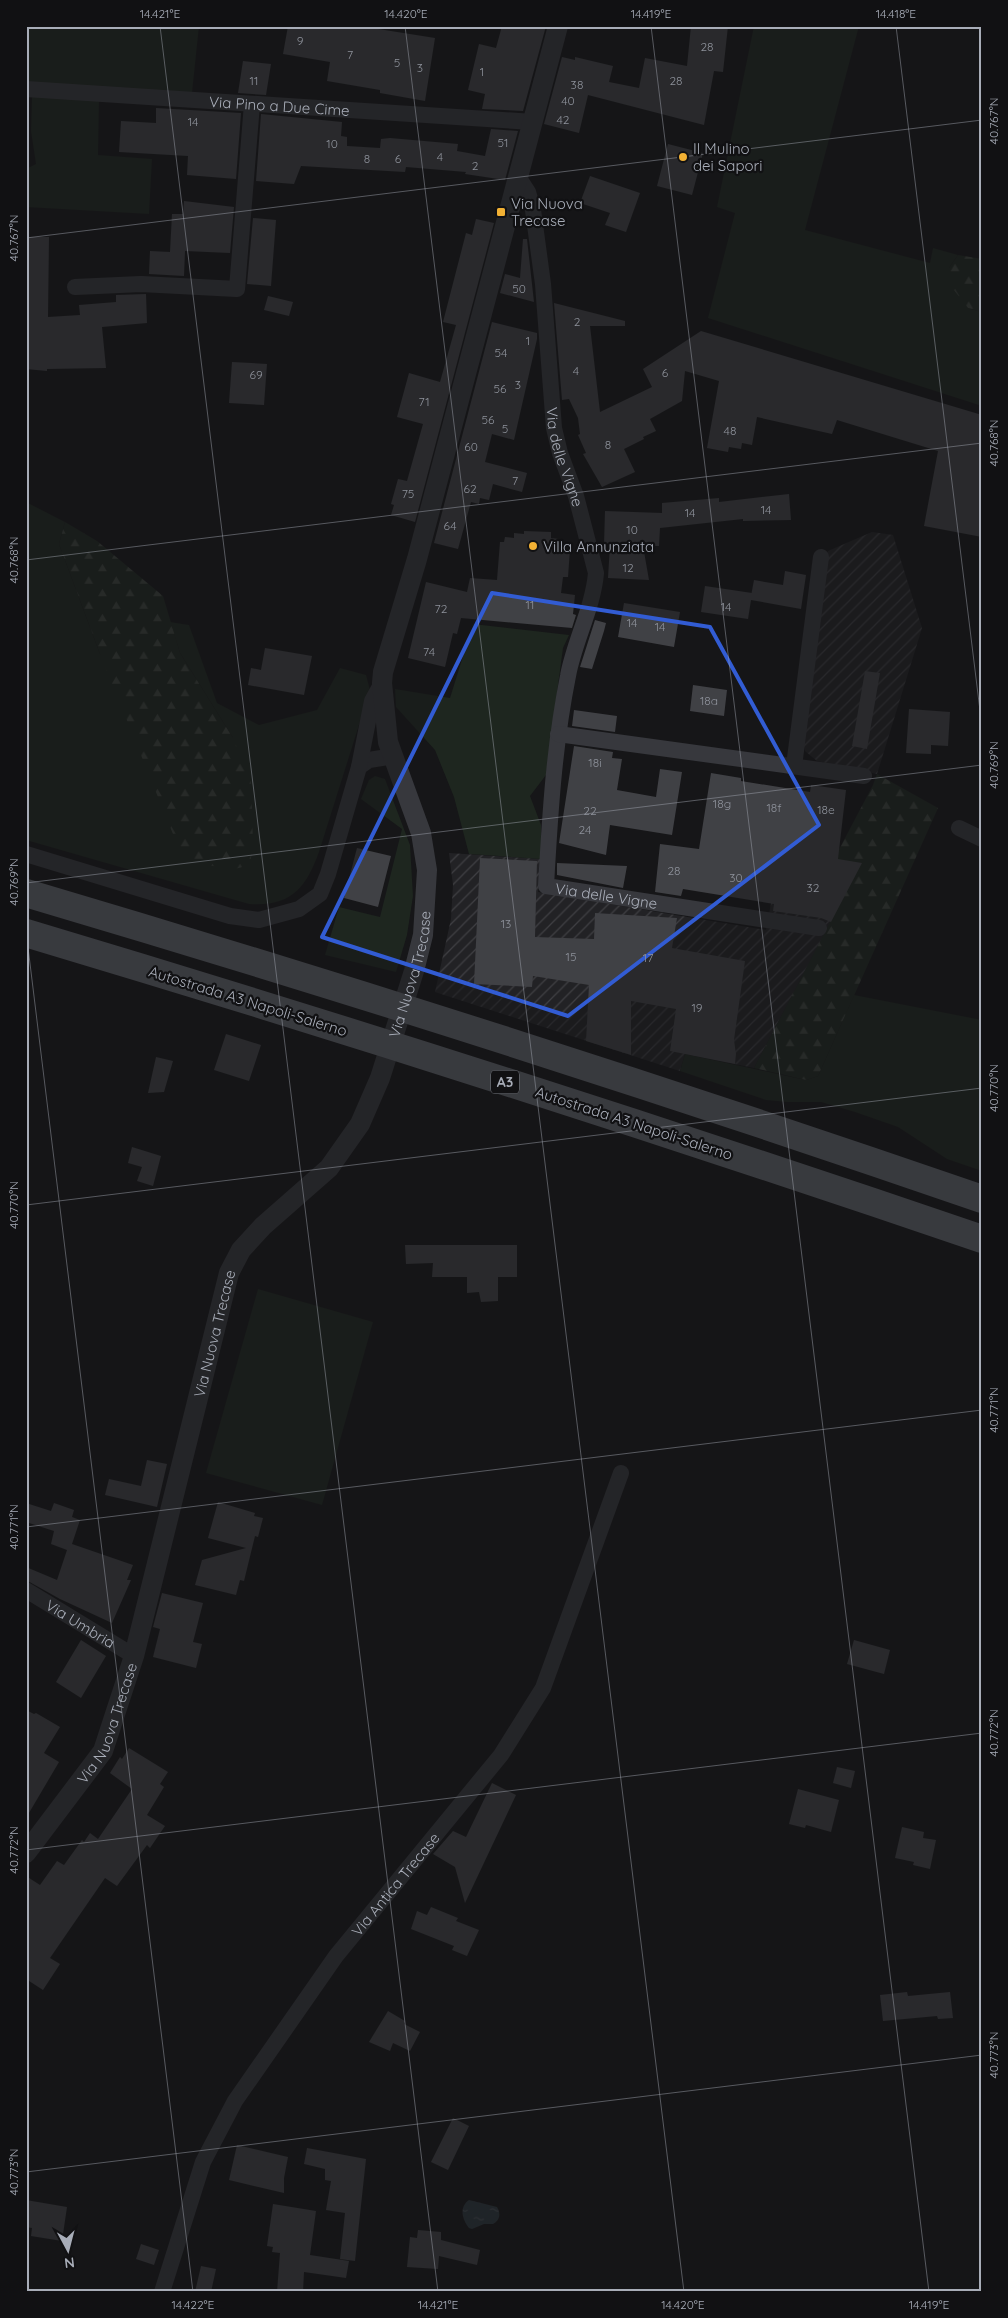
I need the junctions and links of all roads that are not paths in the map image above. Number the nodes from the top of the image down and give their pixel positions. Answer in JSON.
{"nodes":[{"id":1,"x":558,"y":26,"type":"edge"},
{"id":2,"x":26,"y":89,"type":"edge"},
{"id":3,"x":252,"y":104,"type":"junction"},
{"id":4,"x":533,"y":122,"type":"junction"},
{"id":5,"x":519,"y":178,"type":"junction"},
{"id":6,"x":75,"y":287,"type":"dead end"},
{"id":7,"x":821,"y":557,"type":"dead end"},
{"id":8,"x":382,"y":684,"type":"junction"},
{"id":9,"x":558,"y":734,"type":"junction"},
{"id":10,"x":362,"y":748,"type":"junction"},
{"id":11,"x":391,"y":749,"type":"junction"},
{"id":12,"x":794,"y":766,"type":"junction"},
{"id":13,"x":358,"y":767,"type":"junction"},
{"id":14,"x":864,"y":776,"type":"dead end"},
{"id":15,"x":959,"y":828,"type":"dead end"},
{"id":16,"x":982,"y":840,"type":"edge"},
{"id":17,"x":26,"y":854,"type":"edge"},
{"id":18,"x":26,"y":893,"type":"edge"},
{"id":19,"x":819,"y":928,"type":"dead end"},
{"id":20,"x":26,"y":933,"type":"edge"},
{"id":21,"x":982,"y":1199,"type":"edge"},
{"id":22,"x":982,"y":1239,"type":"edge"},
{"id":23,"x":621,"y":1473,"type":"dead end"},
{"id":24,"x":26,"y":1590,"type":"edge"},
{"id":25,"x":134,"y":1656,"type":"junction"},
{"id":26,"x":26,"y":1853,"type":"edge"},
{"id":27,"x":162,"y":2292,"type":"edge"}],
"edges":[{"from":1,"to":4,"type":"street","name":"Via Nuova Trecase"},
{"from":2,"to":3,"type":"street","name":"Via Pino a Due Cime"},
{"from":3,"to":4,"type":"street","name":"Via Pino a Due Cime"},
{"from":3,"to":6,"type":"street"},
{"from":4,"to":5,"type":"street","name":"Via Nuova Trecase"},
{"from":5,"to":8,"type":"street","name":"Via Nuova Trecase"},
{"from":5,"to":9,"type":"street","name":"Via delle Vigne"},
{"from":7,"to":12,"type":"street"},
{"from":8,"to":10,"type":"street"},
{"from":8,"to":11,"type":"street","name":"Via Nuova Trecase"},
{"from":9,"to":12,"type":"street"},
{"from":9,"to":19,"type":"street","name":"Via delle Vigne"},
{"from":10,"to":11,"type":"street"},
{"from":10,"to":13,"type":"street"},
{"from":11,"to":13,"type":"street"},
{"from":11,"to":25,"type":"street","name":"Via Nuova Trecase"},
{"from":12,"to":14,"type":"street"},
{"from":13,"to":17,"type":"street"},
{"from":15,"to":16,"type":"street"},
{"from":18,"to":21,"type":"highway"},
{"from":20,"to":22,"type":"highway","name":"Autostrada A3 Napoli-Salerno","number":"A3"},
{"from":23,"to":27,"type":"street","name":"Via Antica Trecase"},
{"from":24,"to":25,"type":"street","name":"Via Umbria"},
{"from":25,"to":26,"type":"street","name":"Via Nuova Trecase"}]}
